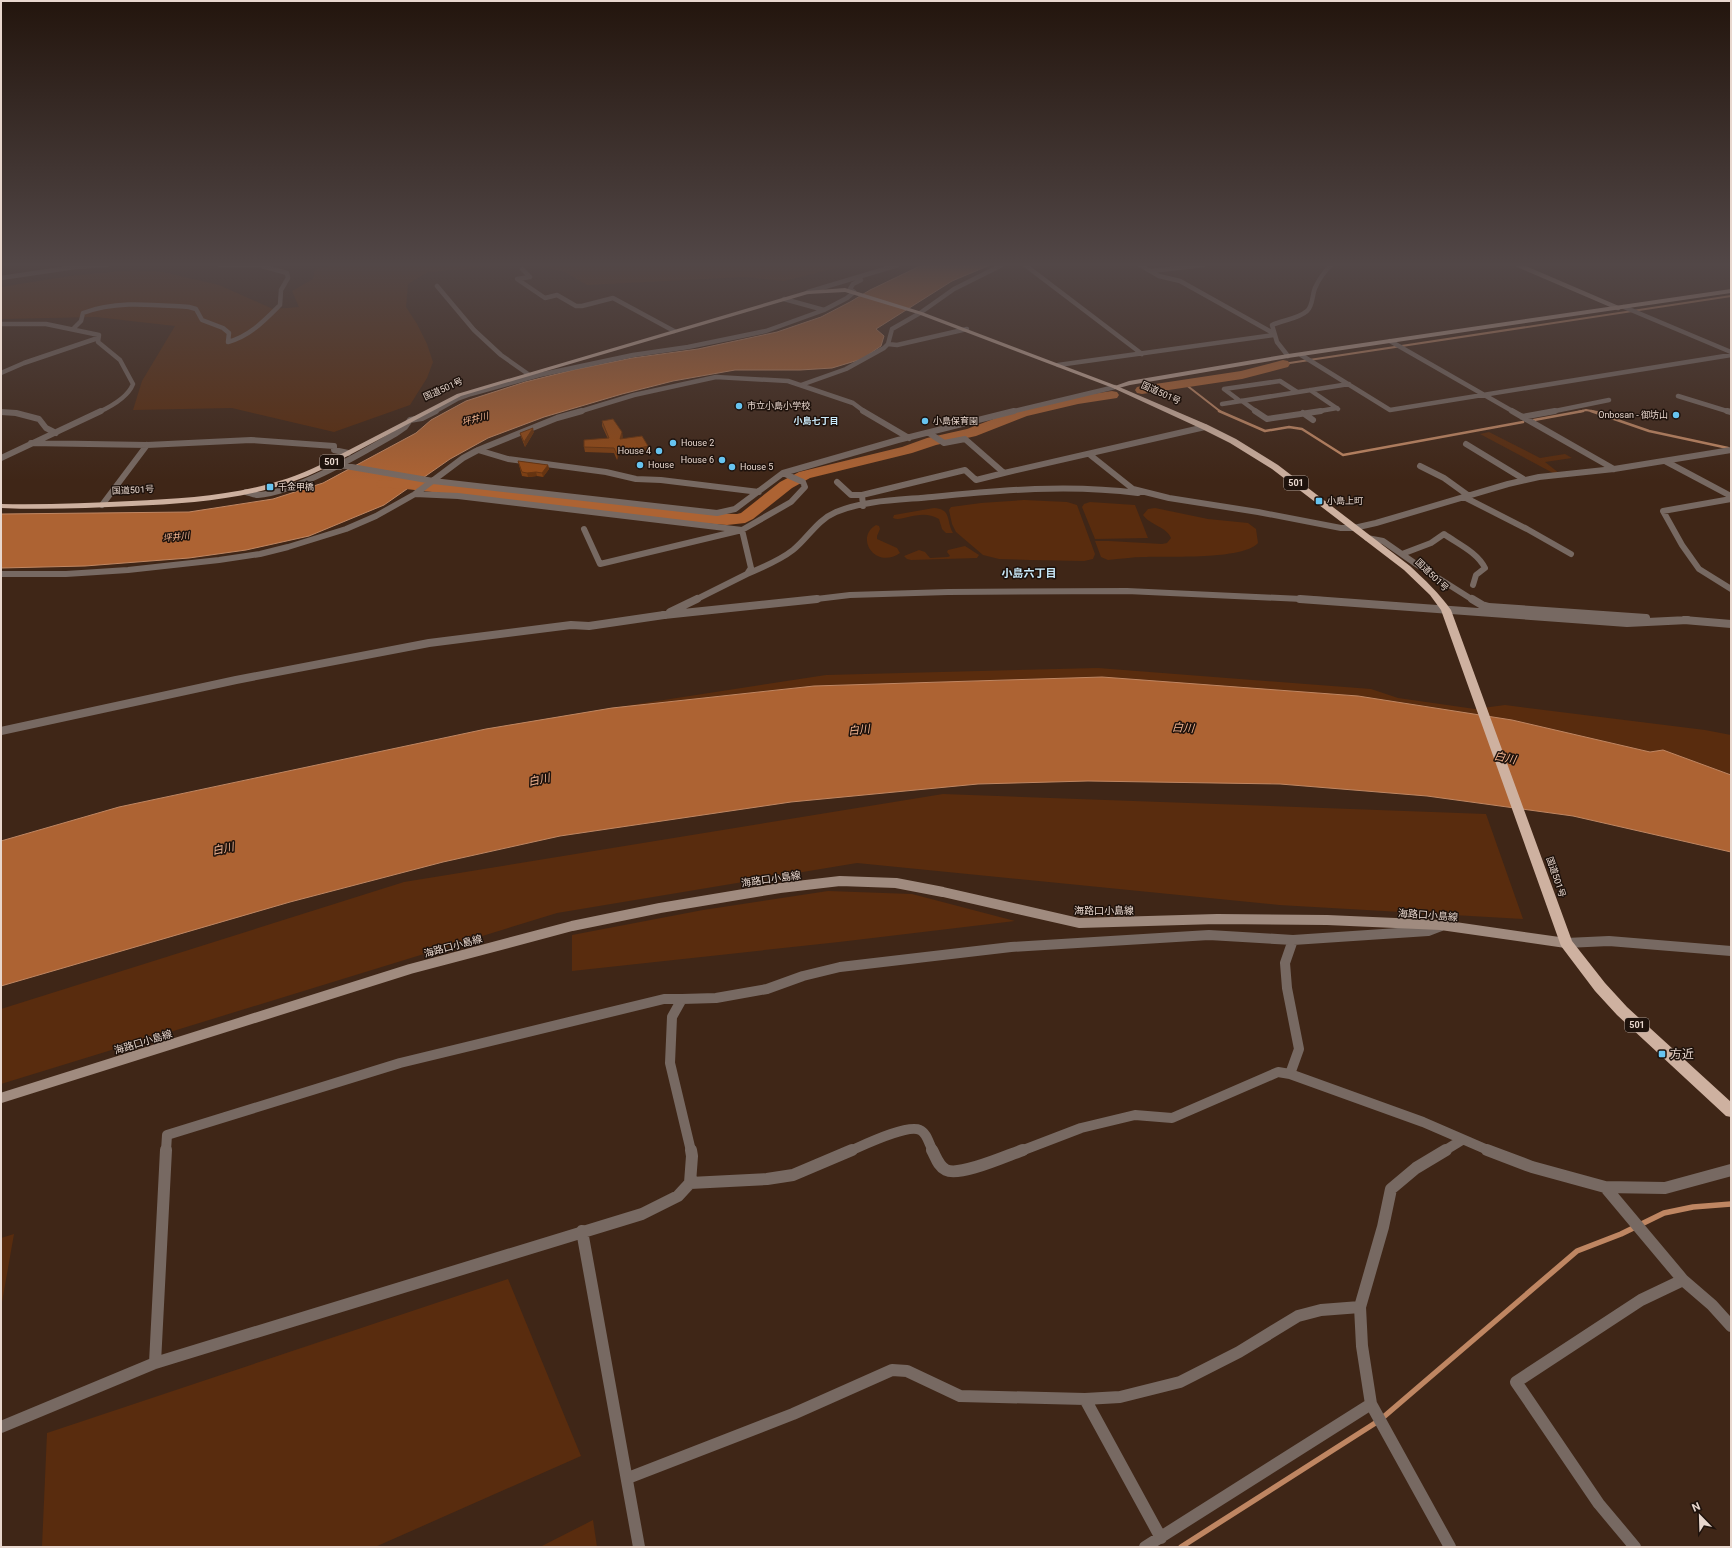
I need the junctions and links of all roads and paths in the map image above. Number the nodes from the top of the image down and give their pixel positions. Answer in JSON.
{"nodes":[{"id":1,"x":229,"y":337,"type":"edge"},
{"id":2,"x":243,"y":337,"type":"edge"},
{"id":3,"x":482,"y":337,"type":"edge"},
{"id":4,"x":653,"y":337,"type":"edge"},
{"id":5,"x":739,"y":337,"type":"edge"},
{"id":6,"x":889,"y":337,"type":"edge"},
{"id":7,"x":931,"y":337,"type":"edge"},
{"id":8,"x":988,"y":337,"type":"edge"},
{"id":9,"x":1120,"y":337,"type":"edge"},
{"id":10,"x":1252,"y":337,"type":"edge"},
{"id":11,"x":1275,"y":337,"type":"edge"},
{"id":12,"x":1416,"y":337,"type":"edge"},
{"id":13,"x":1692,"y":337,"type":"edge"},
{"id":14,"x":98,"y":338,"type":"joint"},
{"id":15,"x":1390,"y":341,"type":"junction"},
{"id":16,"x":888,"y":344,"type":"junction"},
{"id":17,"x":1142,"y":354,"type":"junction"},
{"id":18,"x":1301,"y":354,"type":"junction"},
{"id":19,"x":1731,"y":354,"type":"edge"},
{"id":20,"x":1288,"y":356,"type":"junction"},
{"id":21,"x":1058,"y":365,"type":"junction"},
{"id":22,"x":1,"y":373,"type":"edge"},
{"id":23,"x":528,"y":374,"type":"junction"},
{"id":24,"x":1349,"y":384,"type":"junction"},
{"id":25,"x":801,"y":385,"type":"junction"},
{"id":26,"x":1115,"y":387,"type":"junction"},
{"id":27,"x":1310,"y":390,"type":"junction"},
{"id":28,"x":1297,"y":392,"type":"junction"},
{"id":29,"x":1482,"y":395,"type":"junction"},
{"id":30,"x":1678,"y":396,"type":"dead end"},
{"id":31,"x":1609,"y":400,"type":"dead end"},
{"id":32,"x":1241,"y":401,"type":"junction"},
{"id":33,"x":1222,"y":404,"type":"dead end"},
{"id":34,"x":1,"y":412,"type":"edge"},
{"id":35,"x":1731,"y":412,"type":"edge"},
{"id":36,"x":1303,"y":413,"type":"junction"},
{"id":37,"x":1522,"y":417,"type":"junction"},
{"id":38,"x":410,"y":420,"type":"junction"},
{"id":39,"x":1313,"y":420,"type":"dead end"},
{"id":40,"x":1205,"y":427,"type":"junction"},
{"id":41,"x":56,"y":433,"type":"junction"},
{"id":42,"x":929,"y":433,"type":"junction"},
{"id":43,"x":909,"y":438,"type":"junction"},
{"id":44,"x":32,"y":443,"type":"junction"},
{"id":45,"x":1466,"y":444,"type":"dead end"},
{"id":46,"x":147,"y":445,"type":"junction"},
{"id":47,"x":478,"y":450,"type":"junction"},
{"id":48,"x":1730,"y":451,"type":"edge"},
{"id":49,"x":348,"y":454,"type":"junction"},
{"id":50,"x":1089,"y":454,"type":"junction"},
{"id":51,"x":1,"y":458,"type":"edge"},
{"id":52,"x":1665,"y":461,"type":"junction"},
{"id":53,"x":343,"y":465,"type":"junction"},
{"id":54,"x":1420,"y":466,"type":"dead end"},
{"id":55,"x":1614,"y":469,"type":"junction"},
{"id":56,"x":1004,"y":473,"type":"junction"},
{"id":57,"x":783,"y":474,"type":"junction"},
{"id":58,"x":1525,"y":480,"type":"junction"},
{"id":59,"x":431,"y":481,"type":"junction"},
{"id":60,"x":837,"y":482,"type":"dead end"},
{"id":61,"x":471,"y":485,"type":"junction"},
{"id":62,"x":246,"y":492,"type":"junction"},
{"id":63,"x":759,"y":492,"type":"junction"},
{"id":64,"x":416,"y":494,"type":"junction"},
{"id":65,"x":862,"y":495,"type":"junction"},
{"id":66,"x":458,"y":496,"type":"junction"},
{"id":67,"x":1163,"y":496,"type":"junction"},
{"id":68,"x":1466,"y":497,"type":"junction"},
{"id":69,"x":1731,"y":498,"type":"edge"},
{"id":70,"x":102,"y":505,"type":"junction"},
{"id":71,"x":1,"y":506,"type":"edge"},
{"id":72,"x":863,"y":506,"type":"junction"},
{"id":73,"x":1354,"y":528,"type":"junction"},
{"id":74,"x":584,"y":529,"type":"dead end"},
{"id":75,"x":742,"y":530,"type":"junction"},
{"id":76,"x":1367,"y":538,"type":"junction"},
{"id":77,"x":1402,"y":554,"type":"junction"},
{"id":78,"x":1571,"y":554,"type":"dead end"},
{"id":79,"x":1,"y":574,"type":"edge"},
{"id":80,"x":748,"y":574,"type":"junction"},
{"id":81,"x":1472,"y":585,"type":"dead end"},
{"id":82,"x":1731,"y":589,"type":"edge"},
{"id":83,"x":1448,"y":613,"type":"junction"},
{"id":84,"x":664,"y":615,"type":"junction"},
{"id":85,"x":1688,"y":620,"type":"junction"},
{"id":86,"x":1731,"y":624,"type":"edge"},
{"id":87,"x":1,"y":731,"type":"edge"},
{"id":88,"x":1441,"y":926,"type":"junction"},
{"id":89,"x":1292,"y":940,"type":"junction"},
{"id":90,"x":1566,"y":943,"type":"junction"},
{"id":91,"x":1713,"y":950,"type":"junction"},
{"id":92,"x":1731,"y":951,"type":"edge"},
{"id":93,"x":1731,"y":958,"type":"edge"},
{"id":94,"x":682,"y":999,"type":"junction"},
{"id":95,"x":1290,"y":1074,"type":"junction"},
{"id":96,"x":1,"y":1098,"type":"edge"},
{"id":97,"x":1731,"y":1111,"type":"edge"},
{"id":98,"x":1462,"y":1140,"type":"junction"},
{"id":99,"x":1731,"y":1170,"type":"edge"},
{"id":100,"x":690,"y":1183,"type":"junction"},
{"id":101,"x":1604,"y":1187,"type":"junction"},
{"id":102,"x":582,"y":1232,"type":"junction"},
{"id":103,"x":1683,"y":1280,"type":"junction"},
{"id":104,"x":1360,"y":1307,"type":"junction"},
{"id":105,"x":1731,"y":1326,"type":"edge"},
{"id":106,"x":155,"y":1363,"type":"junction"},
{"id":107,"x":1085,"y":1399,"type":"junction"},
{"id":108,"x":1371,"y":1404,"type":"junction"},
{"id":109,"x":1,"y":1427,"type":"edge"},
{"id":110,"x":628,"y":1478,"type":"junction"},
{"id":111,"x":1161,"y":1538,"type":"junction"},
{"id":112,"x":640,"y":1547,"type":"edge"},
{"id":113,"x":1145,"y":1547,"type":"edge"},
{"id":114,"x":1450,"y":1547,"type":"edge"},
{"id":115,"x":1635,"y":1547,"type":"edge"}],
"edges":[{"from":1,"to":2,"type":"street"},
{"from":3,"to":23,"type":"street"},
{"from":4,"to":23,"type":"highway","name":"国道501号","number":"501"},
{"from":5,"to":38,"type":"street"},
{"from":6,"to":16,"type":"street"},
{"from":7,"to":16,"type":"street"},
{"from":8,"to":21,"type":"highway","name":"国道501号","number":"501"},
{"from":9,"to":17,"type":"street"},
{"from":10,"to":17,"type":"street"},
{"from":11,"to":20,"type":"street"},
{"from":12,"to":15,"type":"main road"},
{"from":13,"to":19,"type":"street"},
{"from":14,"to":22,"type":"street"},
{"from":14,"to":41,"type":"street"},
{"from":15,"to":18,"type":"main road"},
{"from":15,"to":29,"type":"street"},
{"from":16,"to":25,"type":"street"},
{"from":17,"to":21,"type":"street"},
{"from":18,"to":20,"type":"main road"},
{"from":18,"to":24,"type":"street"},
{"from":19,"to":29,"type":"street"},
{"from":20,"to":26,"type":"main road"},
{"from":21,"to":26,"type":"highway","name":"国道501号","number":"501"},
{"from":23,"to":38,"type":"highway","name":"国道501号","number":"501"},
{"from":24,"to":27,"type":"street"},
{"from":24,"to":29,"type":"street"},
{"from":25,"to":43,"type":"street"},
{"from":25,"to":47,"type":"street"},
{"from":26,"to":40,"type":"highway","name":"国道501号","number":"501"},
{"from":26,"to":42,"type":"street"},
{"from":27,"to":28,"type":"street"},
{"from":27,"to":36,"type":"street"},
{"from":28,"to":32,"type":"street"},
{"from":28,"to":32,"type":"street"},
{"from":29,"to":37,"type":"street"},
{"from":30,"to":35,"type":"street"},
{"from":31,"to":37,"type":"street"},
{"from":32,"to":33,"type":"street"},
{"from":32,"to":36,"type":"street"},
{"from":34,"to":41,"type":"street"},
{"from":36,"to":39,"type":"street"},
{"from":37,"to":55,"type":"street"},
{"from":38,"to":49,"type":"highway","name":"国道501号","number":"501"},
{"from":38,"to":53,"type":"street"},
{"from":40,"to":50,"type":"street"},
{"from":40,"to":73,"type":"highway","name":"国道501号","number":"501"},
{"from":41,"to":44,"type":"street"},
{"from":42,"to":43,"type":"street"},
{"from":42,"to":56,"type":"street"},
{"from":43,"to":57,"type":"street"},
{"from":44,"to":46,"type":"street"},
{"from":44,"to":51,"type":"street"},
{"from":45,"to":58,"type":"street"},
{"from":46,"to":49,"type":"street"},
{"from":46,"to":70,"type":"street"},
{"from":47,"to":59,"type":"street"},
{"from":47,"to":63,"type":"street"},
{"from":48,"to":52,"type":"street"},
{"from":49,"to":62,"type":"highway","name":"国道501号","number":"501"},
{"from":50,"to":56,"type":"street"},
{"from":50,"to":67,"type":"street"},
{"from":52,"to":55,"type":"street"},
{"from":52,"to":69,"type":"street"},
{"from":53,"to":59,"type":"street"},
{"from":53,"to":62,"type":"street"},
{"from":54,"to":68,"type":"street"},
{"from":55,"to":58,"type":"street"},
{"from":56,"to":65,"type":"street"},
{"from":57,"to":63,"type":"street"},
{"from":57,"to":75,"type":"street"},
{"from":58,"to":68,"type":"street"},
{"from":59,"to":61,"type":"street"},
{"from":59,"to":64,"type":"street"},
{"from":60,"to":65,"type":"street"},
{"from":61,"to":63,"type":"street"},
{"from":61,"to":66,"type":"street"},
{"from":62,"to":70,"type":"highway","name":"国道501号","number":"501"},
{"from":64,"to":66,"type":"street"},
{"from":64,"to":79,"type":"street"},
{"from":65,"to":72,"type":"street"},
{"from":66,"to":75,"type":"street"},
{"from":67,"to":72,"type":"street"},
{"from":67,"to":73,"type":"street"},
{"from":68,"to":73,"type":"street"},
{"from":68,"to":78,"type":"street"},
{"from":69,"to":82,"type":"street"},
{"from":70,"to":71,"type":"highway","name":"国道501号","number":"501"},
{"from":72,"to":80,"type":"street"},
{"from":73,"to":76,"type":"highway","name":"国道501号","number":"501"},
{"from":74,"to":75,"type":"street"},
{"from":75,"to":80,"type":"street"},
{"from":76,"to":77,"type":"street"},
{"from":76,"to":83,"type":"highway","name":"国道501号","number":"501"},
{"from":77,"to":81,"type":"street"},
{"from":77,"to":85,"type":"street"},
{"from":80,"to":84,"type":"street"},
{"from":83,"to":84,"type":"street"},
{"from":83,"to":85,"type":"street"},
{"from":83,"to":90,"type":"highway","name":"国道501号","number":"501"},
{"from":84,"to":87,"type":"street"},
{"from":85,"to":86,"type":"street"},
{"from":88,"to":89,"type":"street"},
{"from":88,"to":90,"type":"main road","name":"海路口小島線"},
{"from":88,"to":96,"type":"main road","name":"海路口小島線"},
{"from":89,"to":94,"type":"street"},
{"from":89,"to":95,"type":"street"},
{"from":90,"to":91,"type":"street"},
{"from":90,"to":97,"type":"highway","name":"国道501号","number":"501"},
{"from":91,"to":92,"type":"street"},
{"from":91,"to":93,"type":"street"},
{"from":94,"to":100,"type":"street"},
{"from":94,"to":106,"type":"street"},
{"from":95,"to":98,"type":"street"},
{"from":95,"to":100,"type":"street"},
{"from":98,"to":101,"type":"street"},
{"from":98,"to":104,"type":"street"},
{"from":99,"to":101,"type":"street"},
{"from":100,"to":102,"type":"street"},
{"from":101,"to":103,"type":"street"},
{"from":102,"to":106,"type":"street"},
{"from":102,"to":110,"type":"street"},
{"from":103,"to":105,"type":"street"},
{"from":103,"to":115,"type":"street"},
{"from":104,"to":107,"type":"street"},
{"from":104,"to":108,"type":"street"},
{"from":106,"to":109,"type":"street"},
{"from":107,"to":110,"type":"street"},
{"from":107,"to":111,"type":"street"},
{"from":108,"to":111,"type":"street"},
{"from":108,"to":114,"type":"street"},
{"from":110,"to":112,"type":"street"},
{"from":111,"to":113,"type":"street"}]}
